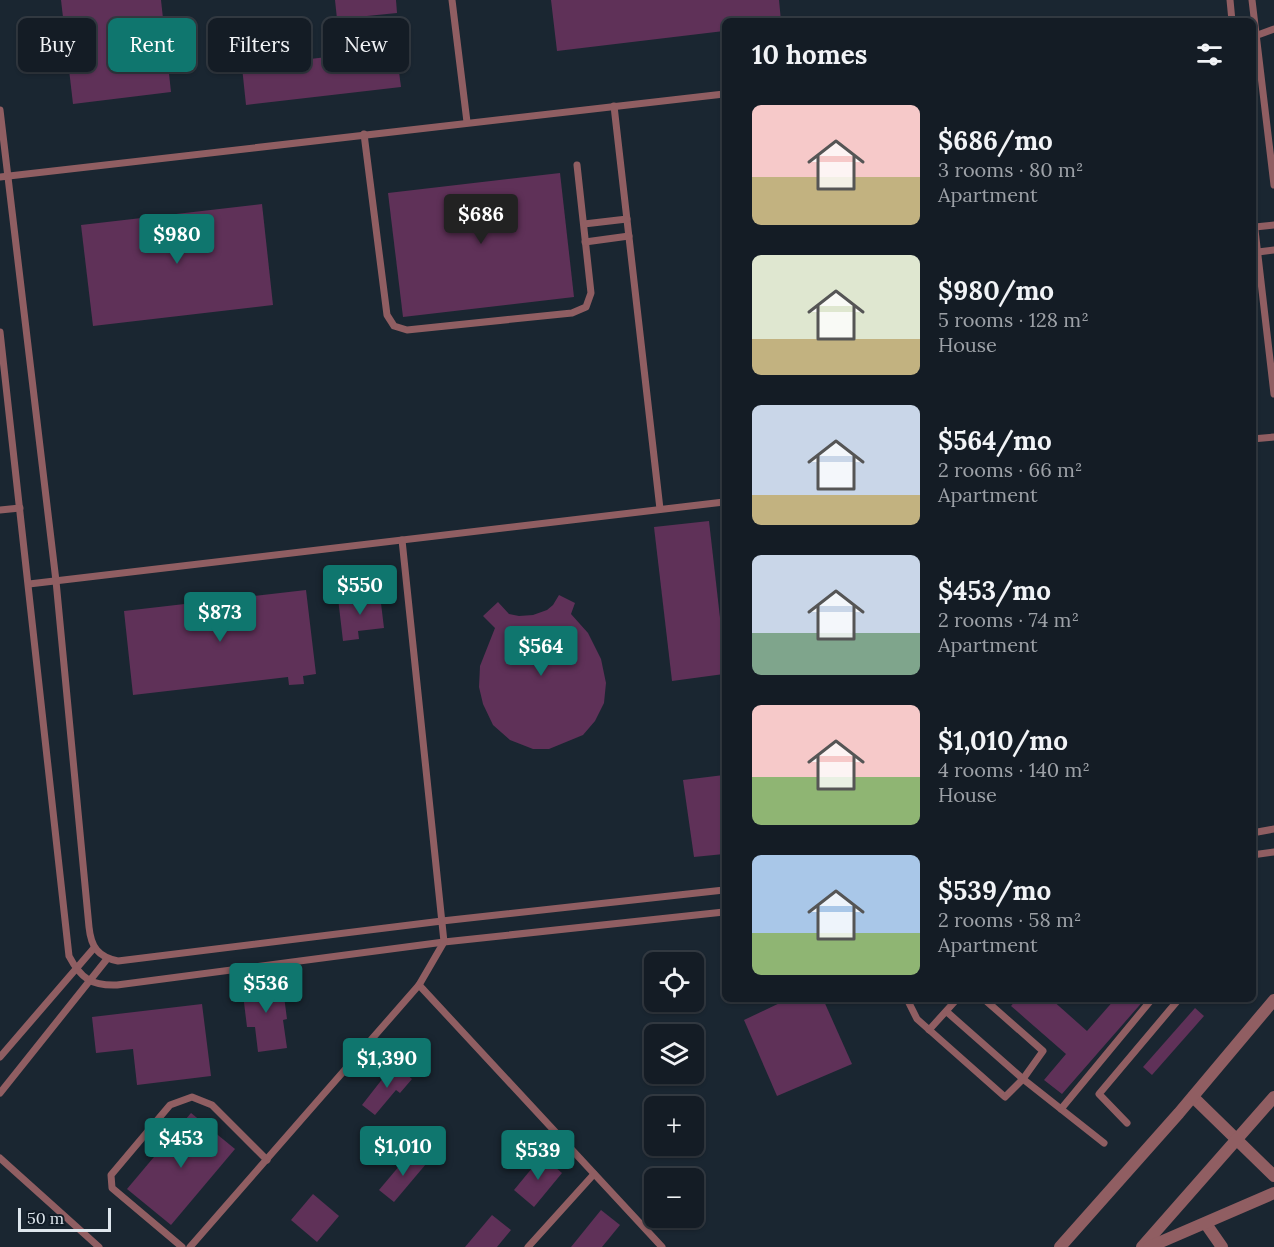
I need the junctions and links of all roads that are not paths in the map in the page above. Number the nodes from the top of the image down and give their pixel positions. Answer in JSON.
{"nodes":[{"id":1,"x":452,"y":0,"type":"edge"},
{"id":2,"x":1230,"y":0,"type":"edge"},
{"id":3,"x":1252,"y":0,"type":"edge"},
{"id":4,"x":1232,"y":18,"type":"edge"},
{"id":5,"x":1253,"y":18,"type":"edge"},
{"id":6,"x":1274,"y":29,"type":"edge"},
{"id":7,"x":1256,"y":37,"type":"edge"},
{"id":8,"x":1256,"y":45,"type":"edge"},
{"id":9,"x":722,"y":94,"type":"edge"},
{"id":10,"x":614,"y":106,"type":"junction"},
{"id":11,"x":0,"y":110,"type":"edge"},
{"id":12,"x":467,"y":122,"type":"junction"},
{"id":13,"x":364,"y":134,"type":"junction"},
{"id":14,"x":577,"y":165,"type":"dead end"},
{"id":15,"x":4,"y":177,"type":"edge"},
{"id":16,"x":1274,"y":185,"type":"edge"},
{"id":17,"x":627,"y":219,"type":"junction"},
{"id":18,"x":584,"y":224,"type":"junction"},
{"id":19,"x":1274,"y":225,"type":"edge"},
{"id":20,"x":1256,"y":227,"type":"edge"},
{"id":21,"x":1256,"y":235,"type":"edge"},
{"id":22,"x":629,"y":236,"type":"junction"},
{"id":23,"x":585,"y":242,"type":"junction"},
{"id":24,"x":1274,"y":250,"type":"edge"},
{"id":25,"x":1258,"y":252,"type":"junction"},
{"id":26,"x":0,"y":332,"type":"edge"},
{"id":27,"x":1274,"y":394,"type":"edge"},
{"id":28,"x":1274,"y":437,"type":"edge"},
{"id":29,"x":1256,"y":439,"type":"edge"},
{"id":30,"x":722,"y":502,"type":"edge"},
{"id":31,"x":20,"y":508,"type":"junction"},
{"id":32,"x":660,"y":509,"type":"junction"},
{"id":33,"x":0,"y":510,"type":"edge"},
{"id":34,"x":402,"y":540,"type":"junction"},
{"id":35,"x":56,"y":581,"type":"junction"},
{"id":36,"x":29,"y":584,"type":"junction"},
{"id":37,"x":1274,"y":829,"type":"edge"},
{"id":38,"x":1256,"y":832,"type":"edge"},
{"id":39,"x":1274,"y":852,"type":"edge"},
{"id":40,"x":1256,"y":854,"type":"edge"},
{"id":41,"x":722,"y":890,"type":"edge"},
{"id":42,"x":722,"y":912,"type":"edge"},
{"id":43,"x":442,"y":921,"type":"junction"},
{"id":44,"x":444,"y":942,"type":"junction"},
{"id":45,"x":94,"y":948,"type":"junction"},
{"id":46,"x":107,"y":959,"type":"junction"},
{"id":47,"x":75,"y":969,"type":"junction"},
{"id":48,"x":91,"y":981,"type":"junction"},
{"id":49,"x":419,"y":985,"type":"junction"},
{"id":50,"x":1274,"y":1000,"type":"edge"},
{"id":51,"x":908,"y":1002,"type":"edge"},
{"id":52,"x":955,"y":1002,"type":"edge"},
{"id":53,"x":987,"y":1002,"type":"edge"},
{"id":54,"x":1149,"y":1002,"type":"edge"},
{"id":55,"x":1176,"y":1002,"type":"edge"},
{"id":56,"x":947,"y":1012,"type":"junction"},
{"id":57,"x":929,"y":1030,"type":"junction"},
{"id":58,"x":0,"y":1057,"type":"edge"},
{"id":59,"x":1023,"y":1079,"type":"junction"},
{"id":60,"x":0,"y":1093,"type":"edge"},
{"id":61,"x":1193,"y":1097,"type":"junction"},
{"id":62,"x":1274,"y":1097,"type":"edge"},
{"id":63,"x":1060,"y":1109,"type":"junction"},
{"id":64,"x":1127,"y":1123,"type":"dead end"},
{"id":65,"x":1237,"y":1141,"type":"junction"},
{"id":66,"x":1104,"y":1143,"type":"dead end"},
{"id":67,"x":0,"y":1158,"type":"edge"},
{"id":68,"x":267,"y":1160,"type":"junction"},
{"id":69,"x":594,"y":1174,"type":"junction"},
{"id":70,"x":1274,"y":1176,"type":"edge"},
{"id":71,"x":1274,"y":1193,"type":"edge"},
{"id":72,"x":1206,"y":1224,"type":"junction"},
{"id":73,"x":99,"y":1247,"type":"edge"},
{"id":74,"x":182,"y":1247,"type":"edge"},
{"id":75,"x":190,"y":1247,"type":"edge"},
{"id":76,"x":528,"y":1247,"type":"edge"},
{"id":77,"x":662,"y":1247,"type":"edge"},
{"id":78,"x":1060,"y":1247,"type":"edge"},
{"id":79,"x":1142,"y":1247,"type":"edge"},
{"id":80,"x":1149,"y":1247,"type":"edge"},
{"id":81,"x":1222,"y":1247,"type":"edge"}],
"edges":[{"from":1,"to":12,"type":"lane"},
{"from":2,"to":4,"type":"lane"},
{"from":3,"to":5,"type":"lane"},
{"from":6,"to":7,"type":"lane"},
{"from":8,"to":16,"type":"lane"},
{"from":9,"to":10,"type":"lane"},
{"from":10,"to":12,"type":"lane"},
{"from":10,"to":17,"type":"lane"},
{"from":11,"to":15,"type":"lane"},
{"from":12,"to":13,"type":"lane"},
{"from":13,"to":15,"type":"lane"},
{"from":13,"to":23,"type":"lane"},
{"from":14,"to":18,"type":"lane"},
{"from":15,"to":35,"type":"lane"},
{"from":17,"to":18,"type":"lane"},
{"from":17,"to":22,"type":"lane"},
{"from":18,"to":23,"type":"lane"},
{"from":19,"to":20,"type":"lane"},
{"from":21,"to":25,"type":"lane"},
{"from":22,"to":23,"type":"lane"},
{"from":22,"to":32,"type":"lane"},
{"from":24,"to":25,"type":"lane"},
{"from":25,"to":27,"type":"lane"},
{"from":26,"to":31,"type":"lane"},
{"from":28,"to":29,"type":"lane"},
{"from":30,"to":32,"type":"lane"},
{"from":31,"to":33,"type":"lane"},
{"from":31,"to":36,"type":"lane"},
{"from":32,"to":34,"type":"lane"},
{"from":34,"to":35,"type":"lane"},
{"from":34,"to":43,"type":"lane"},
{"from":35,"to":36,"type":"lane"},
{"from":35,"to":45,"type":"lane"},
{"from":36,"to":47,"type":"lane"},
{"from":37,"to":38,"type":"lane"},
{"from":39,"to":40,"type":"lane"},
{"from":41,"to":43,"type":"lane"},
{"from":42,"to":44,"type":"lane"},
{"from":43,"to":44,"type":"lane"},
{"from":43,"to":46,"type":"lane"},
{"from":44,"to":48,"type":"lane"},
{"from":44,"to":49,"type":"lane"},
{"from":45,"to":46,"type":"lane"},
{"from":45,"to":47,"type":"lane"},
{"from":46,"to":48,"type":"lane"},
{"from":47,"to":48,"type":"lane"},
{"from":47,"to":58,"type":"lane"},
{"from":48,"to":60,"type":"lane"},
{"from":49,"to":68,"type":"lane"},
{"from":49,"to":69,"type":"lane"},
{"from":50,"to":61,"type":"street"},
{"from":51,"to":57,"type":"lane"},
{"from":52,"to":56,"type":"lane"},
{"from":53,"to":59,"type":"lane"},
{"from":54,"to":63,"type":"lane"},
{"from":55,"to":64,"type":"lane"},
{"from":56,"to":57,"type":"lane"},
{"from":56,"to":59,"type":"lane"},
{"from":57,"to":59,"type":"lane"},
{"from":59,"to":63,"type":"lane"},
{"from":61,"to":65,"type":"street"},
{"from":61,"to":78,"type":"street"},
{"from":62,"to":65,"type":"street"},
{"from":63,"to":66,"type":"lane"},
{"from":65,"to":70,"type":"street"},
{"from":65,"to":79,"type":"street"},
{"from":67,"to":73,"type":"lane"},
{"from":68,"to":74,"type":"lane"},
{"from":68,"to":75,"type":"lane"},
{"from":69,"to":76,"type":"lane"},
{"from":69,"to":77,"type":"lane"},
{"from":71,"to":72,"type":"street"},
{"from":72,"to":80,"type":"street"},
{"from":72,"to":81,"type":"street"}]}
